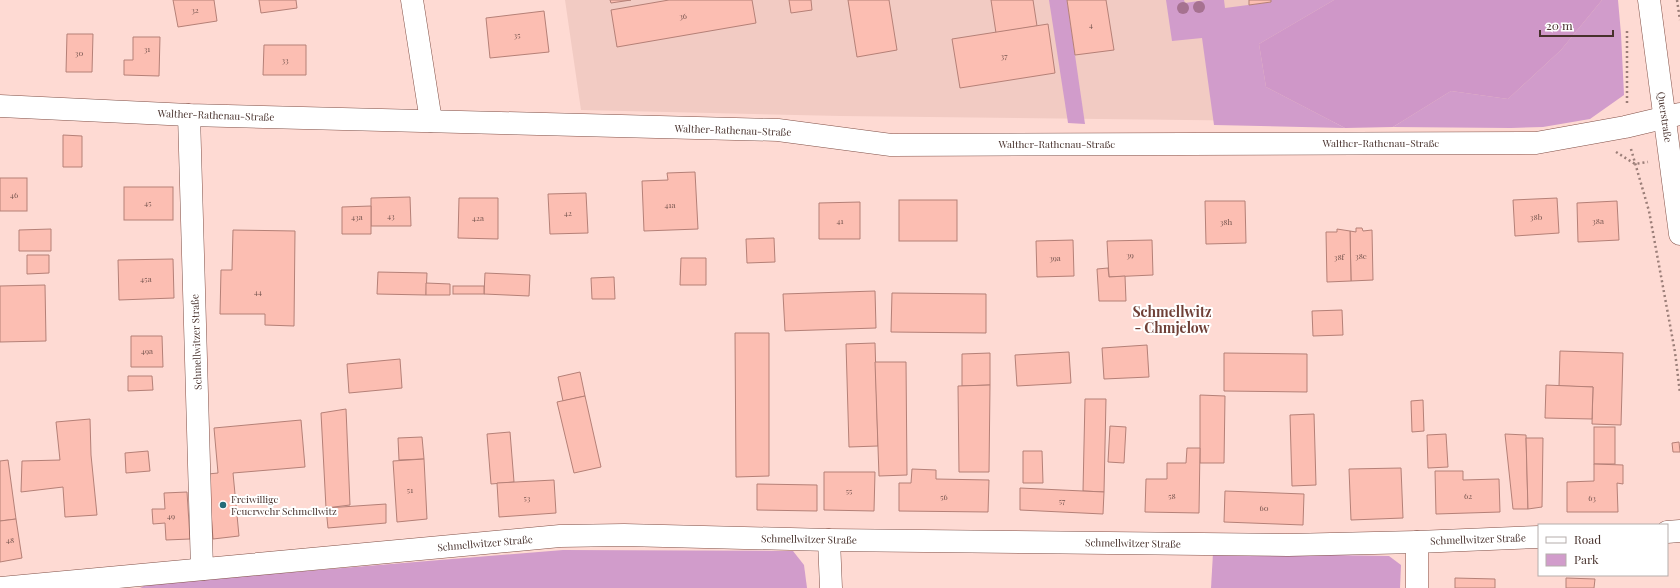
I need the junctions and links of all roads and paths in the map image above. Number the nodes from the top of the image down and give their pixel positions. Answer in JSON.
{"nodes":[{"id":1,"x":412,"y":0,"type":"edge"},
{"id":2,"x":1648,"y":0,"type":"edge"},
{"id":3,"x":1677,"y":0,"type":"edge"},
{"id":4,"x":1680,"y":20,"type":"edge"},
{"id":5,"x":1626,"y":21,"type":"dead end"},
{"id":6,"x":0,"y":106,"type":"edge"},
{"id":7,"x":189,"y":115,"type":"junction"},
{"id":8,"x":1672,"y":116,"type":"edge"},
{"id":9,"x":431,"y":121,"type":"junction"},
{"id":10,"x":1625,"y":127,"type":"junction"},
{"id":11,"x":1680,"y":234,"type":"edge"},
{"id":12,"x":1680,"y":393,"type":"edge"},
{"id":13,"x":1680,"y":531,"type":"edge"},
{"id":14,"x":1668,"y":532,"type":"edge"},
{"id":15,"x":1538,"y":537,"type":"edge"},
{"id":16,"x":829,"y":540,"type":"junction"},
{"id":17,"x":1417,"y":542,"type":"junction"},
{"id":18,"x":202,"y":569,"type":"junction"},
{"id":19,"x":119,"y":582,"type":"edge"},
{"id":20,"x":0,"y":588,"type":"edge"},
{"id":21,"x":831,"y":588,"type":"edge"},
{"id":22,"x":1417,"y":588,"type":"edge"}],
"edges":[{"from":1,"to":9,"type":"street"},
{"from":2,"to":8,"type":"street","name":"Querstraße"},
{"from":3,"to":4,"type":"path"},
{"from":5,"to":10,"type":"path"},
{"from":6,"to":7,"type":"street","name":"Walther-Rathenau-Straße"},
{"from":7,"to":9,"type":"street","name":"Walther-Rathenau-Straße"},
{"from":7,"to":18,"type":"street","name":"Schmellwitzer Straße"},
{"from":8,"to":10,"type":"street","name":"Walther-Rathenau-Straße"},
{"from":8,"to":11,"type":"street","name":"Querstraße"},
{"from":9,"to":10,"type":"street","name":"Walther-Rathenau-Straße"},
{"from":10,"to":12,"type":"path"},
{"from":13,"to":14,"type":"street"},
{"from":15,"to":17,"type":"street","name":"Schmellwitzer Straße"},
{"from":16,"to":17,"type":"street","name":"Schmellwitzer Straße"},
{"from":16,"to":18,"type":"street","name":"Schmellwitzer Straße"},
{"from":16,"to":21,"type":"street"},
{"from":17,"to":22,"type":"street","name":"Schmellwitzer Straße"},
{"from":18,"to":19,"type":"street","name":"Schmellwitzer Straße"},
{"from":19,"to":20,"type":"street","name":"Schmellwitzer Straße"}]}
